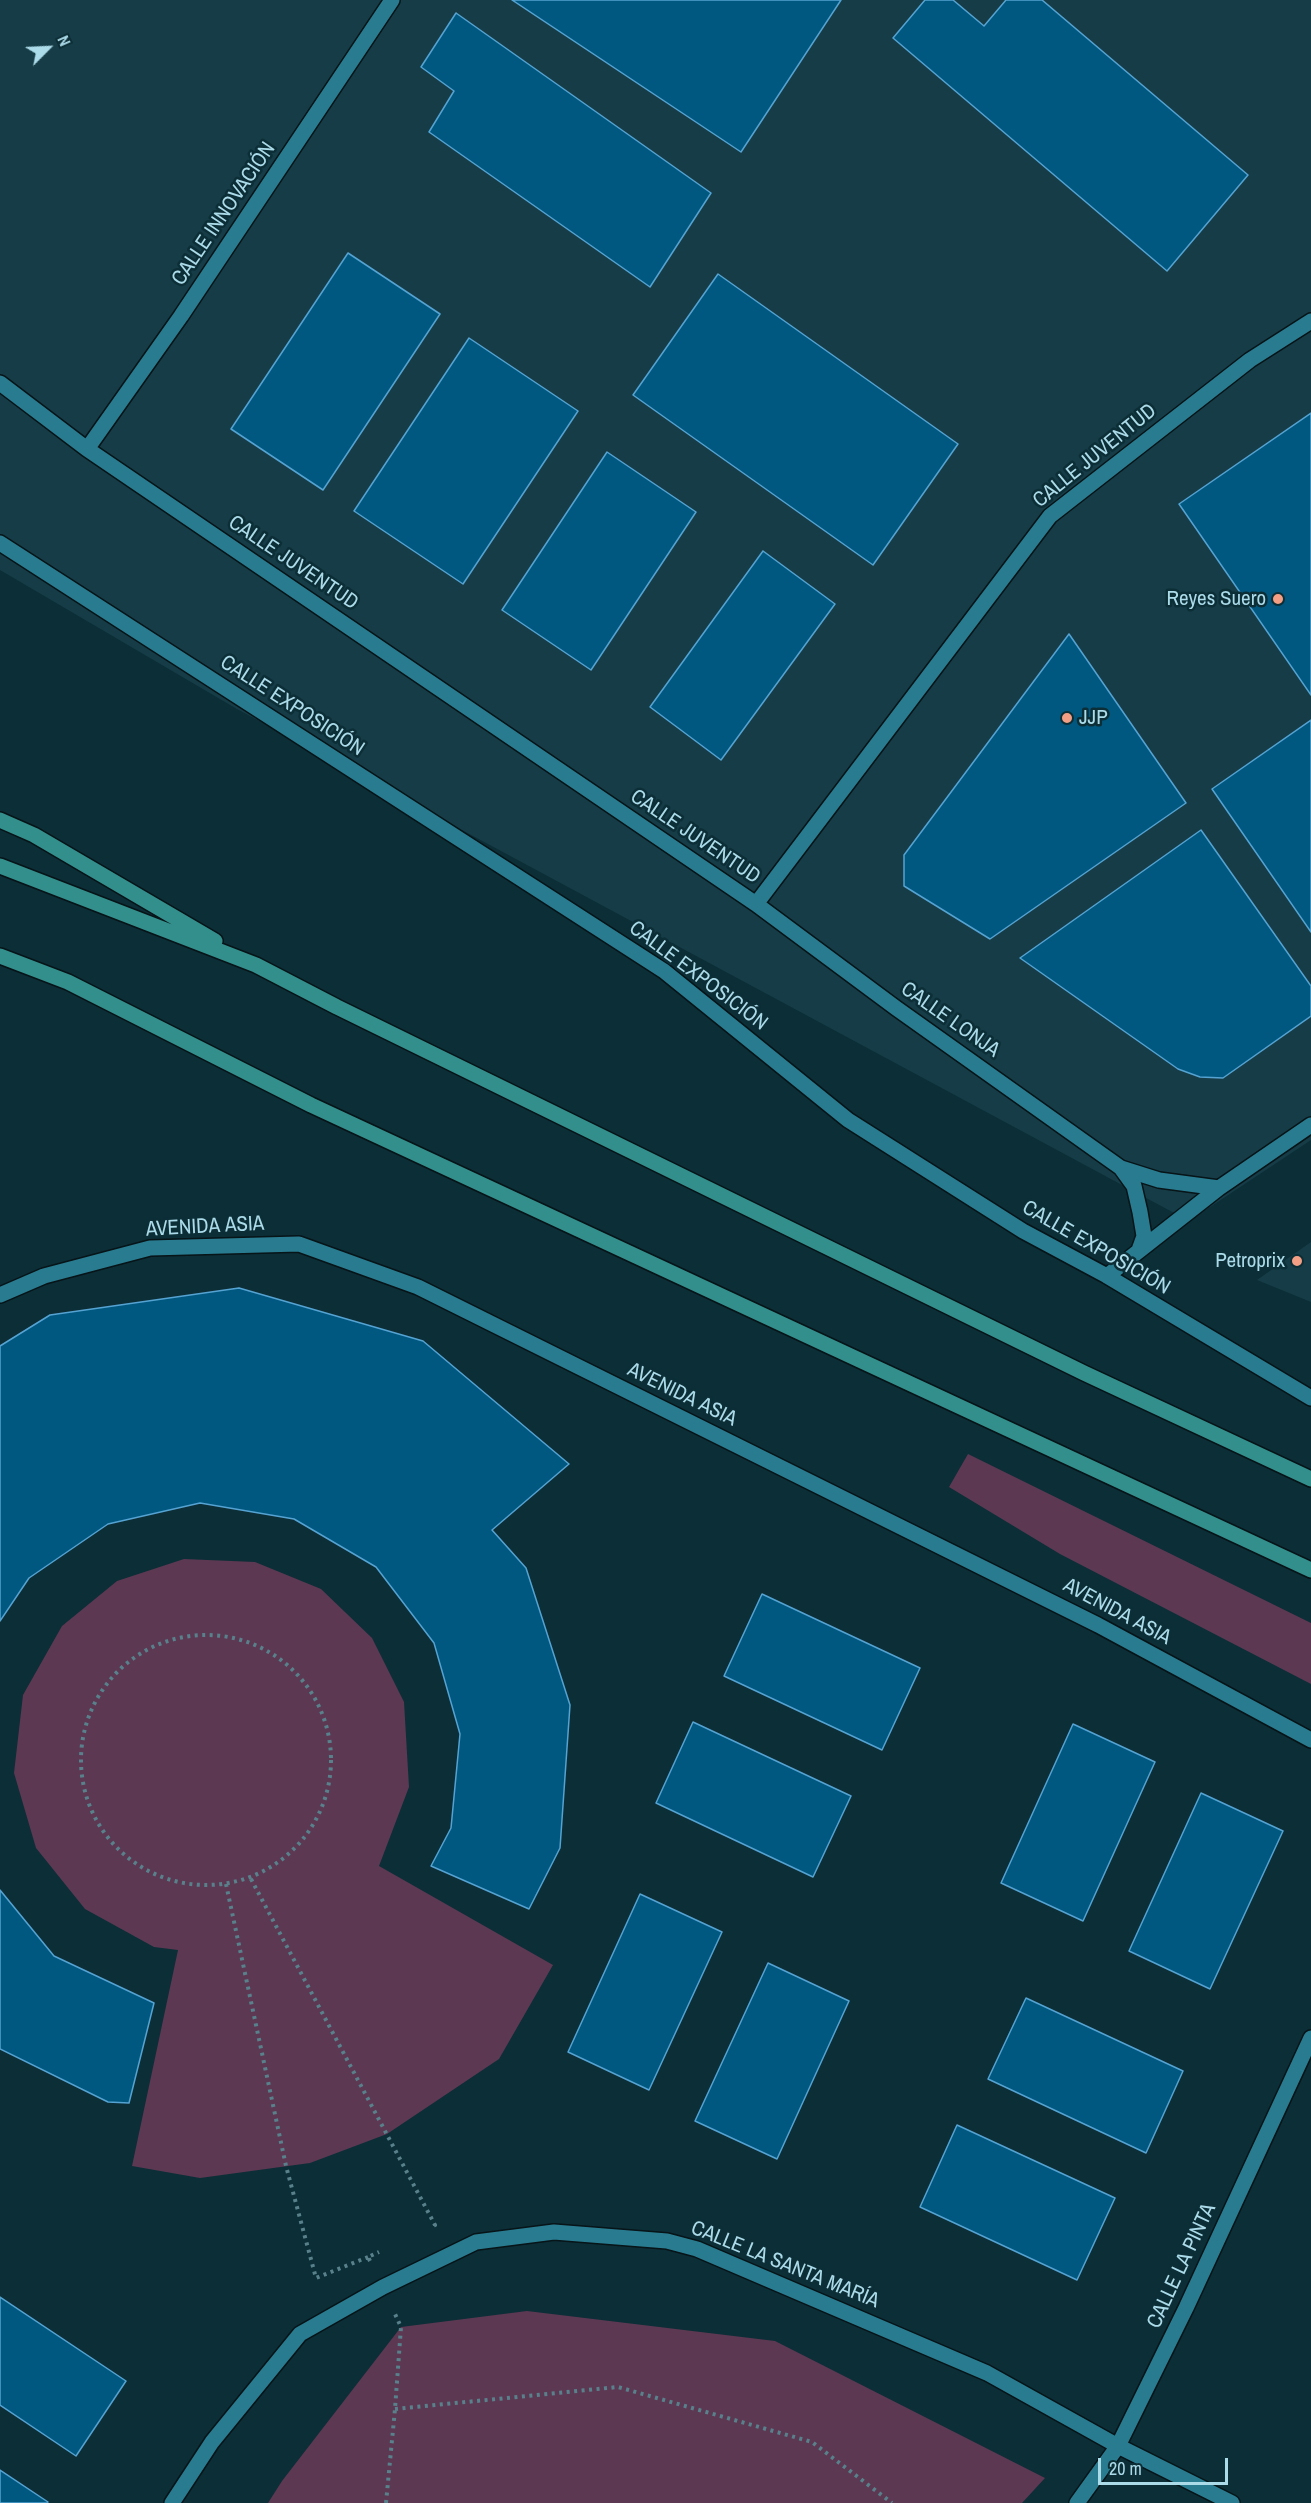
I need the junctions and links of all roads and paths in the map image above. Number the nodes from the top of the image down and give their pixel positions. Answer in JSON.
{"nodes":[{"id":1,"x":392,"y":0,"type":"edge"},
{"id":2,"x":1311,"y":321,"type":"edge"},
{"id":3,"x":0,"y":383,"type":"edge"},
{"id":4,"x":87,"y":449,"type":"junction"},
{"id":5,"x":0,"y":543,"type":"edge"},
{"id":6,"x":0,"y":820,"type":"edge"},
{"id":7,"x":0,"y":866,"type":"edge"},
{"id":8,"x":756,"y":904,"type":"junction"},
{"id":9,"x":0,"y":956,"type":"edge"},
{"id":10,"x":256,"y":965,"type":"junction"},
{"id":11,"x":1311,"y":1125,"type":"edge"},
{"id":12,"x":1121,"y":1168,"type":"junction"},
{"id":13,"x":1220,"y":1188,"type":"junction"},
{"id":14,"x":1139,"y":1251,"type":"junction"},
{"id":15,"x":1107,"y":1276,"type":"junction"},
{"id":16,"x":0,"y":1296,"type":"edge"},
{"id":17,"x":1311,"y":1398,"type":"edge"},
{"id":18,"x":1311,"y":1479,"type":"edge"},
{"id":19,"x":1311,"y":1570,"type":"edge"},
{"id":20,"x":1311,"y":1740,"type":"edge"},
{"id":21,"x":251,"y":1879,"type":"junction"},
{"id":22,"x":226,"y":1884,"type":"junction"},
{"id":23,"x":1311,"y":2038,"type":"edge"},
{"id":24,"x":426,"y":2229,"type":"dead end"},
{"id":25,"x":387,"y":2248,"type":"dead end"},
{"id":26,"x":368,"y":2257,"type":"junction"},
{"id":27,"x":383,"y":2287,"type":"junction"},
{"id":28,"x":395,"y":2409,"type":"junction"},
{"id":29,"x":1118,"y":2446,"type":"junction"},
{"id":30,"x":172,"y":2503,"type":"edge"},
{"id":31,"x":386,"y":2503,"type":"edge"},
{"id":32,"x":892,"y":2503,"type":"edge"},
{"id":33,"x":1077,"y":2503,"type":"edge"},
{"id":34,"x":1232,"y":2503,"type":"edge"}],
"edges":[{"from":1,"to":4,"type":"street","name":"CALLE INNOVACIÓN"},
{"from":2,"to":8,"type":"street","name":"CALLE JUVENTUD"},
{"from":3,"to":4,"type":"street","name":"CALLE JUVENTUD"},
{"from":4,"to":8,"type":"street","name":"CALLE JUVENTUD"},
{"from":5,"to":15,"type":"street","name":"CALLE EXPOSICIÓN"},
{"from":6,"to":10,"type":"main road"},
{"from":7,"to":10,"type":"main road"},
{"from":8,"to":12,"type":"street","name":"CALLE LONJA"},
{"from":9,"to":19,"type":"main road"},
{"from":10,"to":18,"type":"main road"},
{"from":11,"to":13,"type":"street"},
{"from":12,"to":13,"type":"street","name":"CALLE LONJA"},
{"from":12,"to":14,"type":"street","name":"CALLE LONJA"},
{"from":13,"to":14,"type":"street"},
{"from":14,"to":15,"type":"street"},
{"from":15,"to":17,"type":"street","name":"CALLE EXPOSICIÓN"},
{"from":16,"to":20,"type":"street","name":"AVENIDA ASIA"},
{"from":21,"to":22,"type":"path"},
{"from":21,"to":22,"type":"path"},
{"from":21,"to":24,"type":"path"},
{"from":22,"to":26,"type":"path"},
{"from":23,"to":29,"type":"street","name":"CALLE LA PINTA"},
{"from":25,"to":26,"type":"path"},
{"from":26,"to":27,"type":"path"},
{"from":27,"to":28,"type":"path"},
{"from":27,"to":29,"type":"street","name":"CALLE LA SANTA MARÍA"},
{"from":27,"to":30,"type":"street","name":"CALLE LA SANTA MARÍA"},
{"from":28,"to":31,"type":"path"},
{"from":28,"to":32,"type":"path"},
{"from":29,"to":33,"type":"street","name":"CALLE LA PINTA"},
{"from":29,"to":34,"type":"street","name":"CALLE LA SANTA MARÍA"}]}
